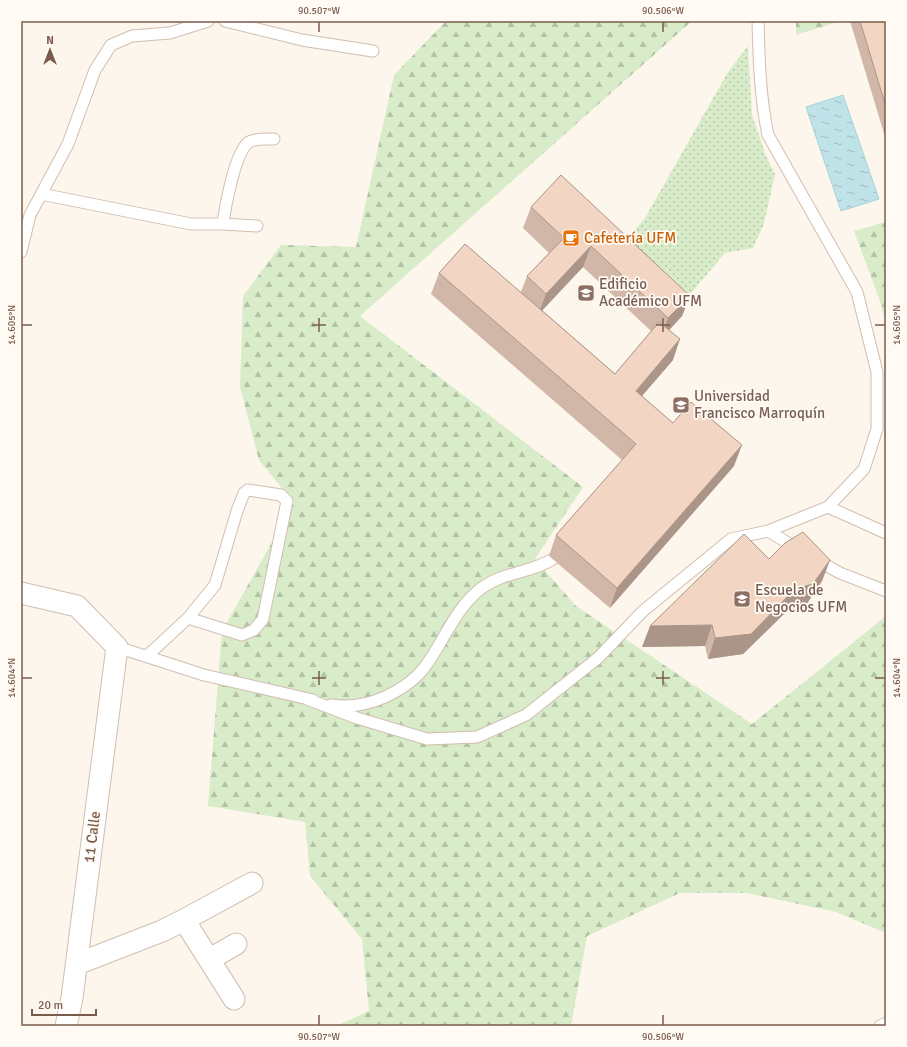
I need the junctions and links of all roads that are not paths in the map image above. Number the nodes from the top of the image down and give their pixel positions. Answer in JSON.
{"nodes":[{"id":1,"x":208,"y":21,"type":"edge"},
{"id":2,"x":225,"y":21,"type":"edge"},
{"id":3,"x":758,"y":21,"type":"edge"},
{"id":4,"x":198,"y":23,"type":"edge"},
{"id":5,"x":373,"y":51,"type":"dead end"},
{"id":6,"x":274,"y":139,"type":"dead end"},
{"id":7,"x":41,"y":194,"type":"junction"},
{"id":8,"x":223,"y":224,"type":"junction"},
{"id":9,"x":257,"y":226,"type":"dead end"},
{"id":10,"x":21,"y":252,"type":"edge"},
{"id":11,"x":828,"y":507,"type":"junction"},
{"id":12,"x":768,"y":531,"type":"junction"},
{"id":13,"x":886,"y":533,"type":"edge"},
{"id":14,"x":553,"y":559,"type":"dead end"},
{"id":15,"x":886,"y":591,"type":"edge"},
{"id":16,"x":21,"y":593,"type":"edge"},
{"id":17,"x":188,"y":618,"type":"junction"},
{"id":18,"x":117,"y":647,"type":"junction"},
{"id":19,"x":147,"y":656,"type":"junction"},
{"id":20,"x":307,"y":698,"type":"junction"},
{"id":21,"x":252,"y":883,"type":"dead end"},
{"id":22,"x":184,"y":920,"type":"junction"},
{"id":23,"x":236,"y":944,"type":"dead end"},
{"id":24,"x":210,"y":959,"type":"junction"},
{"id":25,"x":76,"y":964,"type":"junction"},
{"id":26,"x":234,"y":999,"type":"dead end"},
{"id":27,"x":886,"y":1023,"type":"edge"},
{"id":28,"x":66,"y":1026,"type":"edge"},
{"id":29,"x":880,"y":1026,"type":"edge"}],
"edges":[{"from":1,"to":4,"type":"lane"},
{"from":2,"to":5,"type":"lane"},
{"from":3,"to":11,"type":"lane"},
{"from":4,"to":7,"type":"lane"},
{"from":6,"to":8,"type":"lane"},
{"from":7,"to":8,"type":"lane"},
{"from":7,"to":10,"type":"lane"},
{"from":8,"to":9,"type":"lane"},
{"from":11,"to":12,"type":"lane"},
{"from":11,"to":13,"type":"lane"},
{"from":12,"to":15,"type":"lane"},
{"from":12,"to":20,"type":"lane"},
{"from":14,"to":20,"type":"lane"},
{"from":16,"to":18,"type":"street"},
{"from":17,"to":17,"type":"lane"},
{"from":17,"to":19,"type":"lane"},
{"from":18,"to":19,"type":"lane"},
{"from":18,"to":25,"type":"street","name":"11 Calle"},
{"from":19,"to":20,"type":"lane"},
{"from":21,"to":22,"type":"street"},
{"from":22,"to":24,"type":"street"},
{"from":22,"to":25,"type":"street"},
{"from":23,"to":24,"type":"street"},
{"from":24,"to":26,"type":"street"},
{"from":25,"to":28,"type":"street","name":"11 Calle"},
{"from":27,"to":29,"type":"lane"}]}
